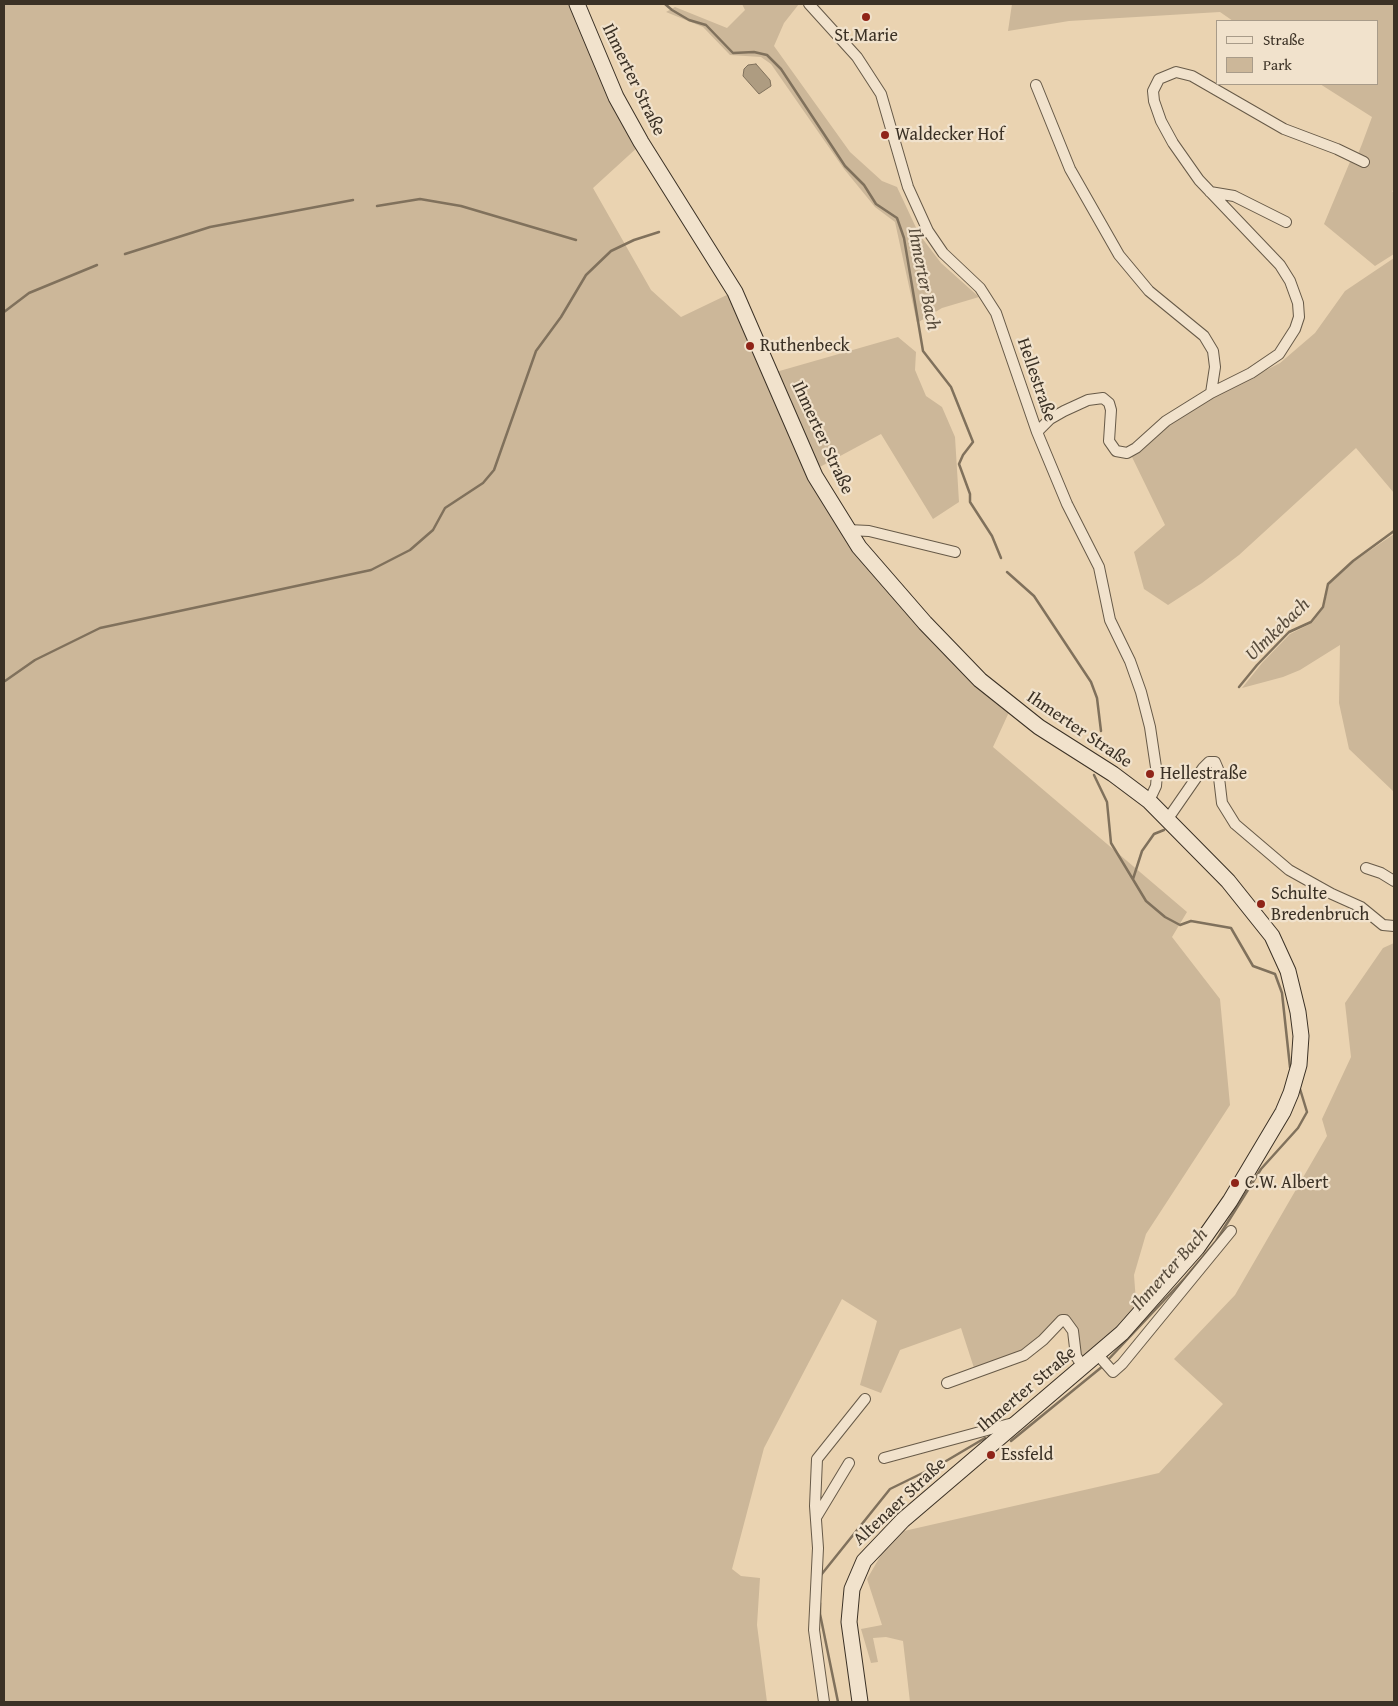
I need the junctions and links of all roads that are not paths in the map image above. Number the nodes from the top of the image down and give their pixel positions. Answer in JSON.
{"nodes":[{"id":1,"x":577,"y":4,"type":"edge"},
{"id":2,"x":809,"y":4,"type":"edge"},
{"id":3,"x":1036,"y":84,"type":"dead end"},
{"id":4,"x":1364,"y":162,"type":"dead end"},
{"id":5,"x":1210,"y":192,"type":"junction"},
{"id":6,"x":1286,"y":222,"type":"dead end"},
{"id":7,"x":1211,"y":393,"type":"junction"},
{"id":8,"x":1037,"y":432,"type":"junction"},
{"id":9,"x":848,"y":530,"type":"junction"},
{"id":10,"x":955,"y":552,"type":"dead end"},
{"id":11,"x":1149,"y":801,"type":"junction"},
{"id":12,"x":1167,"y":820,"type":"junction"},
{"id":13,"x":1366,"y":868,"type":"dead end"},
{"id":14,"x":1394,"y":881,"type":"edge"},
{"id":15,"x":1394,"y":926,"type":"edge"},
{"id":16,"x":1231,"y":1231,"type":"dead end"},
{"id":17,"x":1098,"y":1355,"type":"junction"},
{"id":18,"x":1083,"y":1367,"type":"junction"},
{"id":19,"x":946,"y":1383,"type":"dead end"},
{"id":20,"x":865,"y":1399,"type":"dead end"},
{"id":21,"x":1022,"y":1420,"type":"junction"},
{"id":22,"x":981,"y":1454,"type":"joint"},
{"id":23,"x":884,"y":1458,"type":"dead end"},
{"id":24,"x":849,"y":1463,"type":"dead end"},
{"id":25,"x":817,"y":1516,"type":"junction"},
{"id":26,"x":824,"y":1702,"type":"edge"},
{"id":27,"x":860,"y":1702,"type":"edge"}],
"edges":[{"from":1,"to":9,"type":"main road","name":"Ihmerter Straße"},
{"from":2,"to":8,"type":"street","name":"Hellestraße"},
{"from":3,"to":7,"type":"street"},
{"from":4,"to":5,"type":"street"},
{"from":5,"to":6,"type":"street"},
{"from":5,"to":7,"type":"street"},
{"from":7,"to":8,"type":"street"},
{"from":8,"to":11,"type":"street","name":"Hellestraße"},
{"from":9,"to":10,"type":"street"},
{"from":9,"to":11,"type":"main road","name":"Ihmerter Straße"},
{"from":11,"to":12,"type":"main road","name":"Ihmerter Straße"},
{"from":12,"to":15,"type":"street"},
{"from":12,"to":17,"type":"main road","name":"Ihmerter Straße"},
{"from":13,"to":14,"type":"street"},
{"from":16,"to":17,"type":"street","name":"Ihmerter Straße"},
{"from":17,"to":18,"type":"main road","name":"Ihmerter Straße"},
{"from":18,"to":19,"type":"street"},
{"from":18,"to":21,"type":"main road","name":"Ihmerter Straße"},
{"from":20,"to":25,"type":"street"},
{"from":21,"to":22,"type":"main road","name":"Ihmerter Straße"},
{"from":21,"to":23,"type":"street"},
{"from":22,"to":27,"type":"main road","name":"Altenaer Straße"},
{"from":24,"to":25,"type":"street"},
{"from":25,"to":26,"type":"street"}]}
